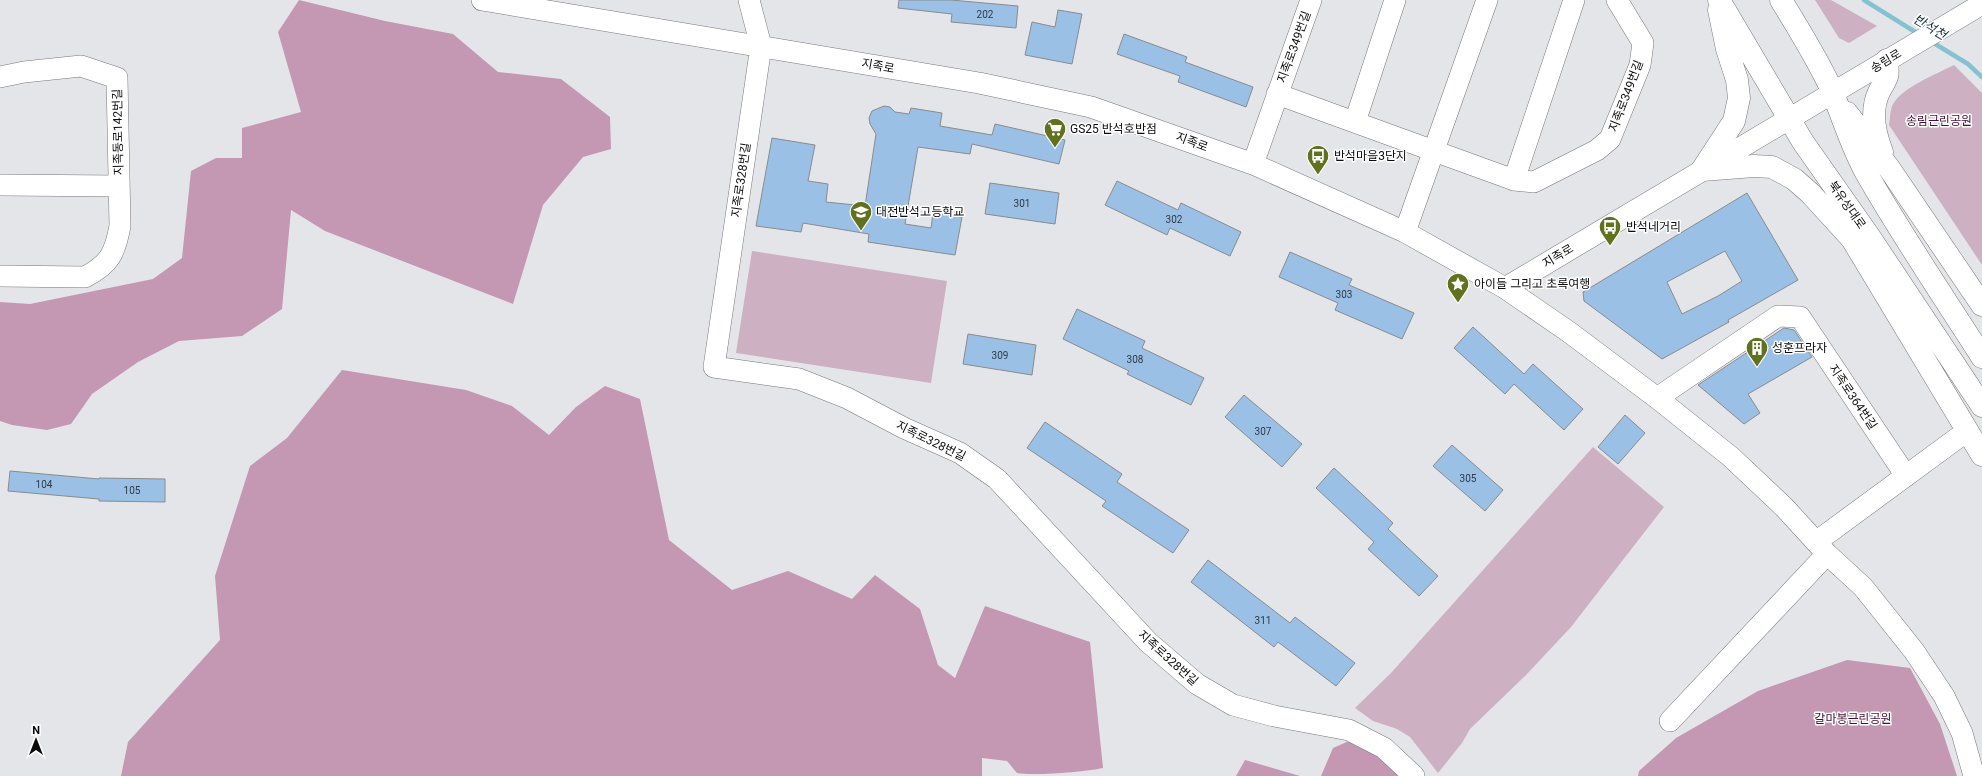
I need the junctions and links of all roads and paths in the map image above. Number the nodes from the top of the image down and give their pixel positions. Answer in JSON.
{"nodes":[{"id":1,"x":482,"y":0,"type":"edge"},
{"id":2,"x":748,"y":0,"type":"edge"},
{"id":3,"x":1311,"y":0,"type":"edge"},
{"id":4,"x":1395,"y":0,"type":"edge"},
{"id":5,"x":1487,"y":0,"type":"edge"},
{"id":6,"x":1574,"y":0,"type":"edge"},
{"id":7,"x":1617,"y":0,"type":"edge"},
{"id":8,"x":1716,"y":0,"type":"edge"},
{"id":9,"x":1720,"y":0,"type":"edge"},
{"id":10,"x":1784,"y":5,"type":"edge"},
{"id":11,"x":1974,"y":9,"type":"edge"},
{"id":12,"x":761,"y":46,"type":"junction"},
{"id":13,"x":1887,"y":60,"type":"junction"},
{"id":14,"x":0,"y":77,"type":"edge"},
{"id":15,"x":1832,"y":93,"type":"junction"},
{"id":16,"x":1277,"y":94,"type":"junction"},
{"id":17,"x":1789,"y":118,"type":"junction"},
{"id":18,"x":1355,"y":122,"type":"junction"},
{"id":19,"x":1434,"y":151,"type":"junction"},
{"id":20,"x":1253,"y":164,"type":"junction"},
{"id":21,"x":1888,"y":168,"type":"junction"},
{"id":22,"x":1702,"y":170,"type":"junction"},
{"id":23,"x":1514,"y":180,"type":"junction"},
{"id":24,"x":0,"y":185,"type":"edge"},
{"id":25,"x":119,"y":186,"type":"junction"},
{"id":26,"x":1836,"y":190,"type":"junction"},
{"id":27,"x":1405,"y":232,"type":"junction"},
{"id":28,"x":1852,"y":239,"type":"junction"},
{"id":29,"x":0,"y":276,"type":"edge"},
{"id":30,"x":1504,"y":288,"type":"junction"},
{"id":31,"x":1982,"y":305,"type":"edge"},
{"id":32,"x":1982,"y":356,"type":"edge"},
{"id":33,"x":1657,"y":398,"type":"junction"},
{"id":34,"x":1982,"y":406,"type":"edge"},
{"id":35,"x":1967,"y":431,"type":"junction"},
{"id":36,"x":1982,"y":455,"type":"edge"},
{"id":37,"x":1906,"y":476,"type":"junction"},
{"id":38,"x":1822,"y":548,"type":"junction"},
{"id":39,"x":1670,"y":721,"type":"dead end"},
{"id":40,"x":1414,"y":776,"type":"edge"},
{"id":41,"x":1974,"y":776,"type":"edge"}],
"edges":[{"from":1,"to":12,"type":"street","name":"지족로"},
{"from":2,"to":12,"type":"street"},
{"from":3,"to":16,"type":"street","name":"지족로349번길"},
{"from":4,"to":18,"type":"street"},
{"from":5,"to":19,"type":"street"},
{"from":6,"to":23,"type":"street"},
{"from":7,"to":23,"type":"street","name":"지족로349번길"},
{"from":8,"to":22,"type":"main road"},
{"from":9,"to":17,"type":"main road","name":"북유성대로"},
{"from":10,"to":15,"type":"main road"},
{"from":11,"to":13,"type":"street","name":"송림로"},
{"from":12,"to":20,"type":"street","name":"지족로"},
{"from":12,"to":40,"type":"street","name":"지족로328번길"},
{"from":13,"to":15,"type":"street","name":"송림로"},
{"from":13,"to":21,"type":"main road"},
{"from":14,"to":25,"type":"street","name":"지족동로142번길"},
{"from":15,"to":17,"type":"street","name":"송림로"},
{"from":15,"to":21,"type":"main road"},
{"from":15,"to":32,"type":"main road"},
{"from":16,"to":18,"type":"street","name":"지족로349번길"},
{"from":16,"to":20,"type":"street","name":"지족로349번길"},
{"from":17,"to":22,"type":"street","name":"지족로"},
{"from":17,"to":26,"type":"main road","name":"북유성대로"},
{"from":18,"to":19,"type":"street","name":"지족로349번길"},
{"from":19,"to":23,"type":"street","name":"지족로349번길"},
{"from":19,"to":27,"type":"street"},
{"from":20,"to":27,"type":"street","name":"지족로"},
{"from":21,"to":31,"type":"main road"},
{"from":22,"to":28,"type":"main road"},
{"from":22,"to":30,"type":"street","name":"지족로"},
{"from":24,"to":25,"type":"street","name":"지족동로142번길"},
{"from":25,"to":29,"type":"street","name":"지족동로142번길"},
{"from":26,"to":28,"type":"main road"},
{"from":26,"to":34,"type":"main road","name":"북유성대로"},
{"from":27,"to":30,"type":"street","name":"지족로"},
{"from":28,"to":35,"type":"main road"},
{"from":30,"to":33,"type":"street"},
{"from":33,"to":37,"type":"street","name":"지족로364번길"},
{"from":33,"to":38,"type":"street"},
{"from":35,"to":36,"type":"main road"},
{"from":35,"to":37,"type":"street"},
{"from":37,"to":38,"type":"street"},
{"from":38,"to":39,"type":"street"},
{"from":38,"to":41,"type":"street"}]}
